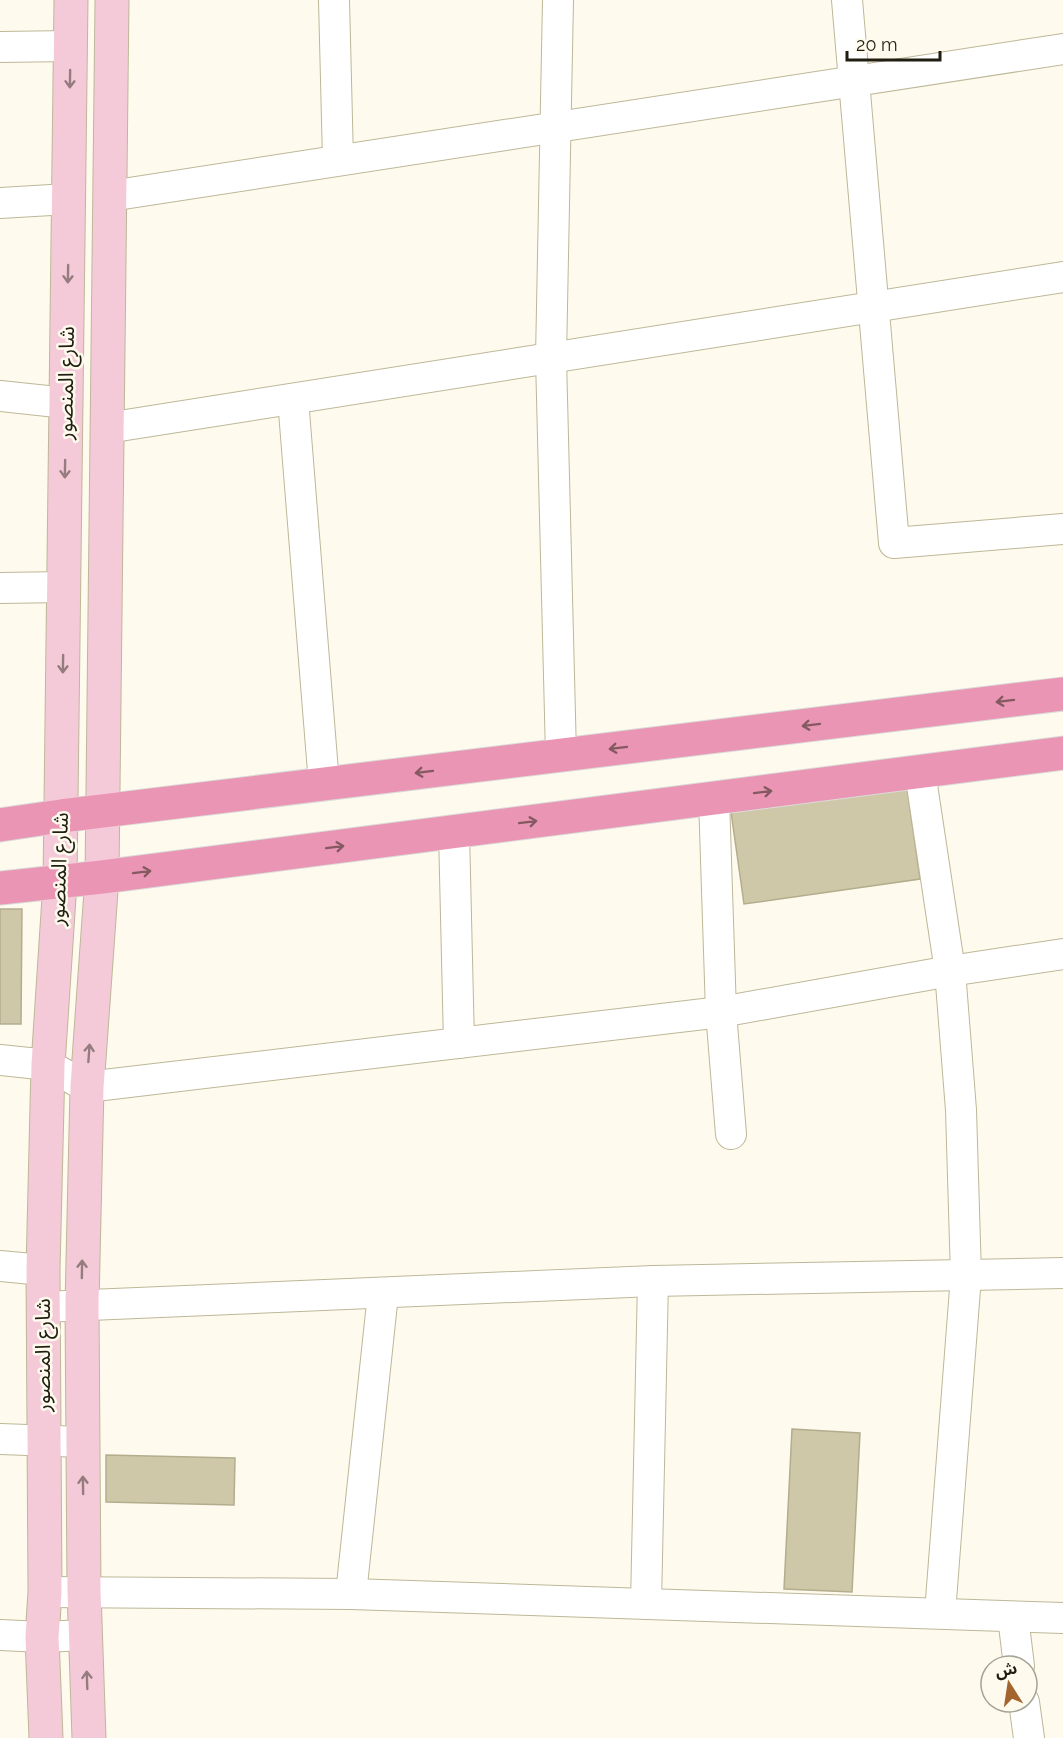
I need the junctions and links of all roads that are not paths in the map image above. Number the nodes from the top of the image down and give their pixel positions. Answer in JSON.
{"nodes":[{"id":1,"x":71,"y":0,"type":"edge"},
{"id":2,"x":112,"y":0,"type":"edge"},
{"id":3,"x":334,"y":0,"type":"edge"},
{"id":4,"x":558,"y":0,"type":"edge"},
{"id":5,"x":847,"y":0,"type":"edge"},
{"id":6,"x":70,"y":46,"type":"junction"},
{"id":7,"x":0,"y":47,"type":"edge"},
{"id":8,"x":1063,"y":49,"type":"edge"},
{"id":9,"x":854,"y":81,"type":"junction"},
{"id":10,"x":557,"y":127,"type":"junction"},
{"id":11,"x":338,"y":160,"type":"junction"},
{"id":12,"x":110,"y":196,"type":"junction"},
{"id":13,"x":68,"y":199,"type":"junction"},
{"id":14,"x":0,"y":204,"type":"edge"},
{"id":15,"x":1063,"y":278,"type":"edge"},
{"id":16,"x":873,"y":307,"type":"junction"},
{"id":17,"x":551,"y":358,"type":"junction"},
{"id":18,"x":0,"y":396,"type":"edge"},
{"id":19,"x":293,"y":399,"type":"junction"},
{"id":20,"x":66,"y":403,"type":"junction"},
{"id":21,"x":107,"y":428,"type":"junction"},
{"id":22,"x":1063,"y":529,"type":"edge"},
{"id":23,"x":64,"y":586,"type":"junction"},
{"id":24,"x":0,"y":588,"type":"edge"},
{"id":25,"x":1063,"y":694,"type":"edge"},
{"id":26,"x":1063,"y":753,"type":"edge"},
{"id":27,"x":561,"y":755,"type":"junction"},
{"id":28,"x":920,"y":772,"type":"junction"},
{"id":29,"x":324,"y":784,"type":"junction"},
{"id":30,"x":714,"y":799,"type":"junction"},
{"id":31,"x":103,"y":811,"type":"junction"},
{"id":32,"x":61,"y":816,"type":"junction"},
{"id":33,"x":0,"y":825,"type":"edge"},
{"id":34,"x":454,"y":832,"type":"junction"},
{"id":35,"x":102,"y":877,"type":"junction"},
{"id":36,"x":60,"y":882,"type":"junction"},
{"id":37,"x":0,"y":888,"type":"edge"},
{"id":38,"x":1063,"y":954,"type":"edge"},
{"id":39,"x":950,"y":971,"type":"junction"},
{"id":40,"x":721,"y":1012,"type":"junction"},
{"id":41,"x":459,"y":1043,"type":"junction"},
{"id":42,"x":0,"y":1060,"type":"edge"},
{"id":43,"x":48,"y":1065,"type":"junction"},
{"id":44,"x":87,"y":1087,"type":"junction"},
{"id":45,"x":731,"y":1134,"type":"dead end"},
{"id":46,"x":0,"y":1266,"type":"edge"},
{"id":47,"x":43,"y":1270,"type":"junction"},
{"id":48,"x":1063,"y":1273,"type":"edge"},
{"id":49,"x":966,"y":1276,"type":"junction"},
{"id":50,"x":653,"y":1281,"type":"junction"},
{"id":51,"x":383,"y":1294,"type":"junction"},
{"id":52,"x":82,"y":1304,"type":"junction"},
{"id":53,"x":42,"y":1307,"type":"junction"},
{"id":54,"x":0,"y":1439,"type":"edge"},
{"id":55,"x":43,"y":1441,"type":"junction"},
{"id":56,"x":83,"y":1442,"type":"junction"},
{"id":57,"x":84,"y":1591,"type":"junction"},
{"id":58,"x":45,"y":1592,"type":"junction"},
{"id":59,"x":351,"y":1594,"type":"junction"},
{"id":60,"x":646,"y":1604,"type":"junction"},
{"id":61,"x":940,"y":1613,"type":"junction"},
{"id":62,"x":1013,"y":1617,"type":"junction"},
{"id":63,"x":1063,"y":1618,"type":"edge"},
{"id":64,"x":0,"y":1635,"type":"edge"},
{"id":65,"x":86,"y":1635,"type":"junction"},
{"id":66,"x":42,"y":1637,"type":"junction"},
{"id":67,"x":1018,"y":1654,"type":"edge"},
{"id":68,"x":1026,"y":1714,"type":"edge"},
{"id":69,"x":46,"y":1738,"type":"edge"},
{"id":70,"x":89,"y":1738,"type":"edge"},
{"id":71,"x":1029,"y":1738,"type":"edge"}],
"edges":[{"from":1,"to":6,"type":"street","name":"شارع المنصور"},
{"from":2,"to":12,"type":"street","name":"شارع المنصور"},
{"from":3,"to":11,"type":"street"},
{"from":4,"to":10,"type":"street"},
{"from":5,"to":9,"type":"street"},
{"from":6,"to":7,"type":"street"},
{"from":6,"to":13,"type":"street","name":"شارع المنصور","one_way":true},
{"from":8,"to":9,"type":"street"},
{"from":9,"to":10,"type":"street"},
{"from":9,"to":16,"type":"street"},
{"from":10,"to":11,"type":"street"},
{"from":10,"to":17,"type":"street"},
{"from":11,"to":12,"type":"street"},
{"from":12,"to":13,"type":"street"},
{"from":12,"to":21,"type":"street","name":"شارع المنصور"},
{"from":13,"to":14,"type":"street"},
{"from":13,"to":20,"type":"street","name":"شارع المنصور","one_way":true},
{"from":15,"to":16,"type":"street"},
{"from":16,"to":17,"type":"street"},
{"from":16,"to":22,"type":"street"},
{"from":17,"to":19,"type":"street"},
{"from":17,"to":27,"type":"street"},
{"from":18,"to":20,"type":"street"},
{"from":19,"to":21,"type":"street"},
{"from":19,"to":29,"type":"street"},
{"from":20,"to":23,"type":"street","name":"شارع المنصور","one_way":true},
{"from":21,"to":31,"type":"street","name":"شارع المنصور"},
{"from":23,"to":24,"type":"street"},
{"from":23,"to":32,"type":"street","name":"شارع المنصور","one_way":true},
{"from":25,"to":27,"type":"main road","one_way":true},
{"from":26,"to":28,"type":"main road"},
{"from":27,"to":29,"type":"main road","one_way":true},
{"from":30,"to":28,"type":"main road","one_way":true},
{"from":28,"to":39,"type":"street"},
{"from":29,"to":31,"type":"main road"},
{"from":34,"to":30,"type":"main road","one_way":true},
{"from":30,"to":40,"type":"street"},
{"from":31,"to":32,"type":"main road"},
{"from":31,"to":35,"type":"street","name":"شارع المنصور"},
{"from":32,"to":33,"type":"main road"},
{"from":32,"to":36,"type":"street","name":"شارع المنصور"},
{"from":35,"to":34,"type":"main road","one_way":true},
{"from":34,"to":41,"type":"street"},
{"from":35,"to":36,"type":"main road"},
{"from":44,"to":35,"type":"street","name":"شارع المنصور","one_way":true},
{"from":36,"to":37,"type":"main road"},
{"from":36,"to":43,"type":"street","name":"شارع المنصور"},
{"from":38,"to":39,"type":"street"},
{"from":39,"to":40,"type":"street"},
{"from":39,"to":49,"type":"street"},
{"from":40,"to":41,"type":"street"},
{"from":40,"to":45,"type":"street"},
{"from":41,"to":44,"type":"street"},
{"from":42,"to":43,"type":"street"},
{"from":43,"to":44,"type":"street"},
{"from":43,"to":47,"type":"street","name":"شارع المنصور"},
{"from":52,"to":44,"type":"street","name":"شارع المنصور","one_way":true},
{"from":46,"to":47,"type":"street"},
{"from":47,"to":53,"type":"street","name":"شارع المنصور"},
{"from":48,"to":49,"type":"street"},
{"from":49,"to":50,"type":"street"},
{"from":49,"to":61,"type":"street"},
{"from":50,"to":51,"type":"street"},
{"from":50,"to":60,"type":"street"},
{"from":51,"to":52,"type":"street"},
{"from":51,"to":59,"type":"street"},
{"from":52,"to":53,"type":"street"},
{"from":52,"to":56,"type":"street","name":"شارع المنصور"},
{"from":53,"to":55,"type":"street","name":"شارع المنصور"},
{"from":54,"to":55,"type":"street"},
{"from":55,"to":56,"type":"street"},
{"from":55,"to":58,"type":"street","name":"شارع المنصور"},
{"from":57,"to":56,"type":"street","name":"شارع المنصور","one_way":true},
{"from":57,"to":58,"type":"street"},
{"from":57,"to":59,"type":"street"},
{"from":57,"to":65,"type":"street","name":"شارع المنصور"},
{"from":58,"to":66,"type":"street","name":"شارع المنصور"},
{"from":59,"to":60,"type":"street"},
{"from":60,"to":61,"type":"street"},
{"from":61,"to":62,"type":"street"},
{"from":62,"to":63,"type":"street"},
{"from":62,"to":67,"type":"street"},
{"from":64,"to":66,"type":"street"},
{"from":65,"to":66,"type":"street"},
{"from":70,"to":65,"type":"street","name":"شارع المنصور","one_way":true},
{"from":66,"to":69,"type":"street","name":"شارع المنصور"},
{"from":68,"to":71,"type":"street"}]}
